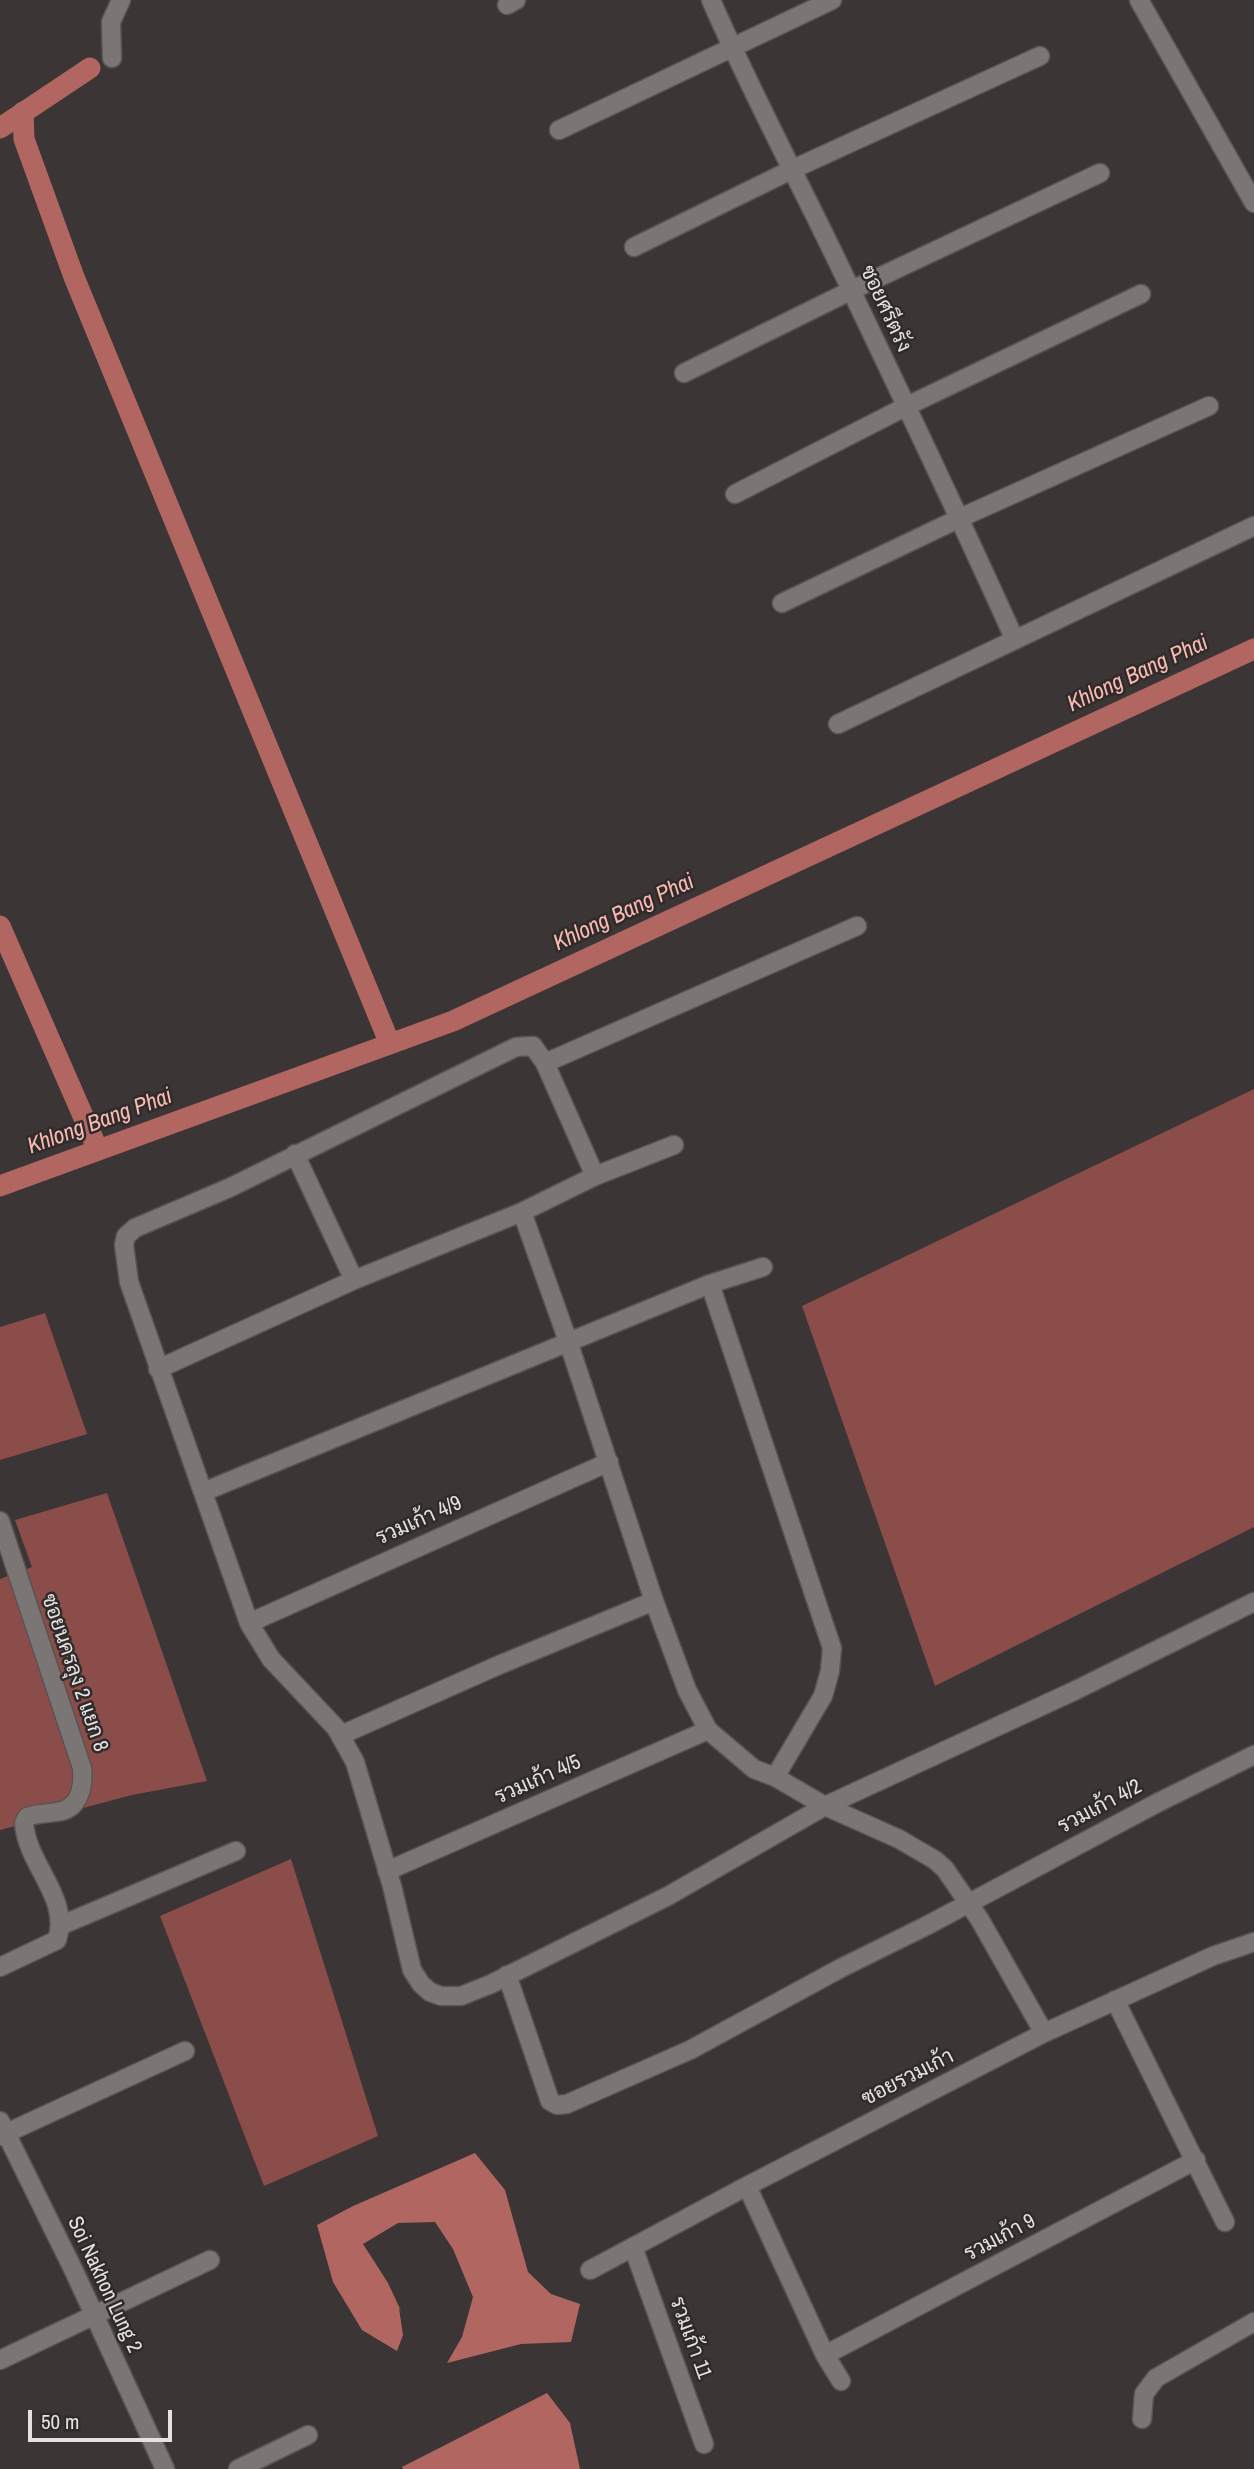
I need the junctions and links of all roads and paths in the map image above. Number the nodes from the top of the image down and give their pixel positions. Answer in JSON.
{"nodes":[{"id":1,"x":121,"y":0,"type":"edge"},
{"id":2,"x":711,"y":0,"type":"edge"},
{"id":3,"x":832,"y":0,"type":"edge"},
{"id":4,"x":1139,"y":0,"type":"edge"},
{"id":5,"x":731,"y":47,"type":"junction"},
{"id":6,"x":1040,"y":56,"type":"dead end"},
{"id":7,"x":112,"y":58,"type":"dead end"},
{"id":8,"x":559,"y":130,"type":"dead end"},
{"id":9,"x":791,"y":170,"type":"junction"},
{"id":10,"x":1100,"y":173,"type":"dead end"},
{"id":11,"x":1254,"y":203,"type":"edge"},
{"id":12,"x":634,"y":247,"type":"dead end"},
{"id":13,"x":852,"y":290,"type":"junction"},
{"id":14,"x":1141,"y":294,"type":"dead end"},
{"id":15,"x":684,"y":373,"type":"dead end"},
{"id":16,"x":907,"y":406,"type":"junction"},
{"id":17,"x":1209,"y":406,"type":"dead end"},
{"id":18,"x":735,"y":494,"type":"dead end"},
{"id":19,"x":960,"y":518,"type":"junction"},
{"id":20,"x":1254,"y":526,"type":"edge"},
{"id":21,"x":782,"y":603,"type":"dead end"},
{"id":22,"x":1014,"y":638,"type":"junction"},
{"id":23,"x":838,"y":724,"type":"dead end"},
{"id":24,"x":857,"y":926,"type":"dead end"},
{"id":25,"x":545,"y":1063,"type":"junction"},
{"id":26,"x":674,"y":1145,"type":"dead end"},
{"id":27,"x":295,"y":1154,"type":"junction"},
{"id":28,"x":595,"y":1176,"type":"junction"},
{"id":29,"x":522,"y":1212,"type":"junction"},
{"id":30,"x":763,"y":1267,"type":"dead end"},
{"id":31,"x":354,"y":1280,"type":"junction"},
{"id":32,"x":710,"y":1284,"type":"junction"},
{"id":33,"x":568,"y":1341,"type":"junction"},
{"id":34,"x":158,"y":1369,"type":"junction"},
{"id":35,"x":609,"y":1462,"type":"junction"},
{"id":36,"x":203,"y":1492,"type":"junction"},
{"id":37,"x":0,"y":1521,"type":"edge"},
{"id":38,"x":654,"y":1601,"type":"junction"},
{"id":39,"x":1254,"y":1602,"type":"edge"},
{"id":40,"x":248,"y":1623,"type":"junction"},
{"id":41,"x":708,"y":1730,"type":"junction"},
{"id":42,"x":341,"y":1735,"type":"junction"},
{"id":43,"x":1254,"y":1755,"type":"edge"},
{"id":44,"x":775,"y":1777,"type":"junction"},
{"id":45,"x":825,"y":1806,"type":"junction"},
{"id":46,"x":236,"y":1851,"type":"dead end"},
{"id":47,"x":387,"y":1871,"type":"junction"},
{"id":48,"x":969,"y":1902,"type":"junction"},
{"id":49,"x":62,"y":1925,"type":"junction"},
{"id":50,"x":1254,"y":1943,"type":"edge"},
{"id":51,"x":0,"y":1967,"type":"edge"},
{"id":52,"x":508,"y":1975,"type":"junction"},
{"id":53,"x":1115,"y":2000,"type":"junction"},
{"id":54,"x":1044,"y":2034,"type":"junction"},
{"id":55,"x":185,"y":2052,"type":"dead end"},
{"id":56,"x":2,"y":2130,"type":"edge"},
{"id":57,"x":1196,"y":2160,"type":"junction"},
{"id":58,"x":747,"y":2186,"type":"junction"},
{"id":59,"x":1225,"y":2222,"type":"dead end"},
{"id":60,"x":634,"y":2247,"type":"junction"},
{"id":61,"x":210,"y":2260,"type":"dead end"},
{"id":62,"x":590,"y":2270,"type":"dead end"},
{"id":63,"x":94,"y":2315,"type":"junction"},
{"id":64,"x":1254,"y":2322,"type":"edge"},
{"id":65,"x":825,"y":2355,"type":"junction"},
{"id":66,"x":0,"y":2360,"type":"edge"},
{"id":67,"x":841,"y":2381,"type":"dead end"},
{"id":68,"x":1142,"y":2419,"type":"dead end"},
{"id":69,"x":308,"y":2435,"type":"dead end"},
{"id":70,"x":704,"y":2444,"type":"dead end"},
{"id":71,"x":165,"y":2469,"type":"edge"},
{"id":72,"x":239,"y":2469,"type":"edge"}],
"edges":[{"from":1,"to":7,"type":"street"},
{"from":2,"to":5,"type":"street","name":"ซอยศรีตรัง"},
{"from":3,"to":5,"type":"street"},
{"from":4,"to":11,"type":"street"},
{"from":5,"to":8,"type":"street"},
{"from":5,"to":9,"type":"street","name":"ซอยศรีตรัง"},
{"from":6,"to":9,"type":"street"},
{"from":9,"to":12,"type":"street"},
{"from":9,"to":13,"type":"street","name":"ซอยศรีตรัง"},
{"from":10,"to":13,"type":"street"},
{"from":13,"to":15,"type":"street"},
{"from":13,"to":16,"type":"street","name":"ซอยศรีตรัง"},
{"from":14,"to":16,"type":"street"},
{"from":16,"to":18,"type":"street"},
{"from":16,"to":19,"type":"street","name":"ซอยศรีตรัง"},
{"from":17,"to":19,"type":"street"},
{"from":19,"to":21,"type":"street"},
{"from":19,"to":22,"type":"street","name":"ซอยศรีตรัง"},
{"from":20,"to":22,"type":"street"},
{"from":22,"to":23,"type":"street"},
{"from":24,"to":25,"type":"street"},
{"from":25,"to":27,"type":"street"},
{"from":25,"to":28,"type":"street"},
{"from":26,"to":28,"type":"street"},
{"from":27,"to":31,"type":"street"},
{"from":27,"to":34,"type":"street"},
{"from":28,"to":29,"type":"street"},
{"from":29,"to":31,"type":"street"},
{"from":29,"to":33,"type":"street"},
{"from":30,"to":32,"type":"street"},
{"from":31,"to":34,"type":"street"},
{"from":32,"to":33,"type":"street"},
{"from":32,"to":44,"type":"street"},
{"from":33,"to":35,"type":"street"},
{"from":33,"to":36,"type":"street"},
{"from":34,"to":36,"type":"street"},
{"from":35,"to":38,"type":"street"},
{"from":35,"to":40,"type":"street","name":"รวมเก้า 4/9"},
{"from":36,"to":40,"type":"street"},
{"from":37,"to":49,"type":"street","name":"ซอยนครลุง 2 แยก 8"},
{"from":38,"to":41,"type":"street"},
{"from":38,"to":42,"type":"street"},
{"from":39,"to":45,"type":"street"},
{"from":40,"to":42,"type":"street"},
{"from":41,"to":44,"type":"street"},
{"from":41,"to":47,"type":"street","name":"รวมเก้า 4/5"},
{"from":42,"to":47,"type":"street"},
{"from":43,"to":48,"type":"street","name":"รวมเก้า 4/2"},
{"from":44,"to":45,"type":"street"},
{"from":45,"to":48,"type":"street"},
{"from":45,"to":52,"type":"street"},
{"from":46,"to":49,"type":"street"},
{"from":47,"to":52,"type":"street"},
{"from":48,"to":52,"type":"street","name":"รวมเก้า 4/2"},
{"from":48,"to":54,"type":"street"},
{"from":49,"to":51,"type":"street"},
{"from":50,"to":53,"type":"street","name":"ซอยรวมเก้า"},
{"from":53,"to":54,"type":"street","name":"ซอยรวมเก้า"},
{"from":53,"to":57,"type":"street"},
{"from":54,"to":58,"type":"street","name":"ซอยรวมเก้า"},
{"from":55,"to":56,"type":"street"},
{"from":56,"to":63,"type":"street","name":"Soi Nakhon Lung 2"},
{"from":57,"to":59,"type":"street"},
{"from":57,"to":65,"type":"street","name":"รวมเก้า 9"},
{"from":58,"to":60,"type":"street","name":"ซอยรวมเก้า"},
{"from":58,"to":65,"type":"street"},
{"from":60,"to":62,"type":"street","name":"ซอยรวมเก้า"},
{"from":60,"to":70,"type":"street","name":"รวมเก้า 11"},
{"from":61,"to":63,"type":"street"},
{"from":63,"to":66,"type":"street"},
{"from":63,"to":71,"type":"street","name":"Soi Nakhon Lung 2"},
{"from":64,"to":68,"type":"street"},
{"from":65,"to":67,"type":"street"},
{"from":69,"to":72,"type":"street"}]}
